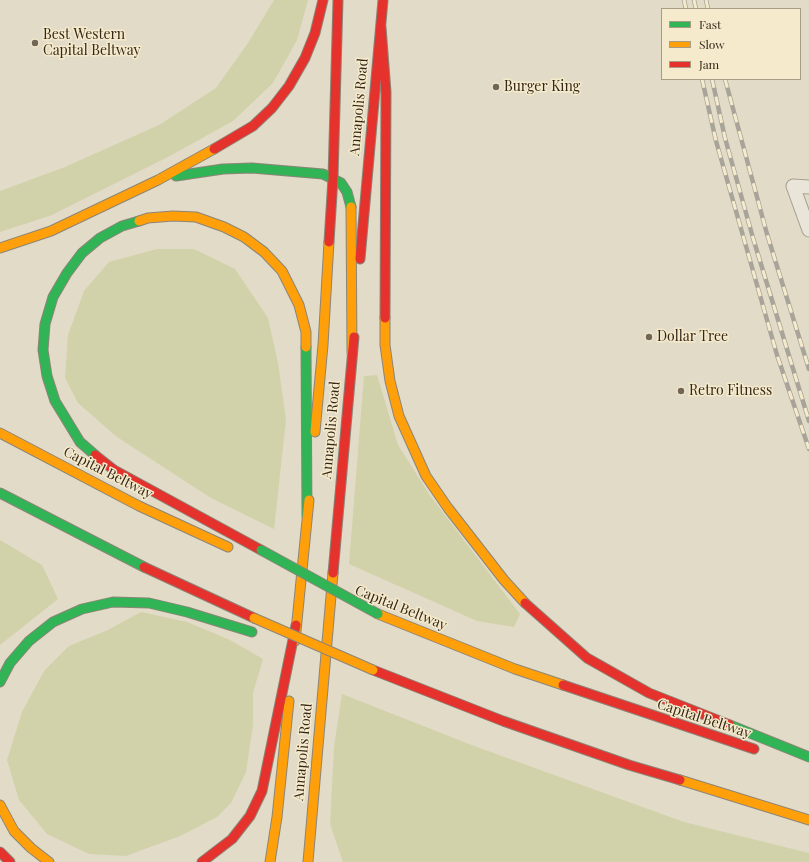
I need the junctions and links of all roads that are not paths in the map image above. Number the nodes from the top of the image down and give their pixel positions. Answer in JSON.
{"nodes":[{"id":1,"x":323,"y":0,"type":"edge"},
{"id":2,"x":338,"y":0,"type":"edge"},
{"id":3,"x":383,"y":0,"type":"edge"},
{"id":4,"x":381,"y":27,"type":"junction"},
{"id":5,"x":333,"y":178,"type":"junction"},
{"id":6,"x":158,"y":180,"type":"junction"},
{"id":7,"x":809,"y":188,"type":"edge"},
{"id":8,"x":809,"y":230,"type":"edge"},
{"id":9,"x":0,"y":248,"type":"edge"},
{"id":10,"x":352,"y":353,"type":"junction"},
{"id":11,"x":0,"y":433,"type":"edge"},
{"id":12,"x":0,"y":493,"type":"edge"},
{"id":13,"x":307,"y":516,"type":"junction"},
{"id":14,"x":238,"y":552,"type":"dead end"},
{"id":15,"x":280,"y":571,"type":"dead end"},
{"id":16,"x":378,"y":614,"type":"junction"},
{"id":17,"x":296,"y":625,"type":"junction"},
{"id":18,"x":256,"y":633,"type":"dead end"},
{"id":19,"x":282,"y":642,"type":"dead end"},
{"id":20,"x":373,"y":670,"type":"junction"},
{"id":21,"x":0,"y":682,"type":"edge"},
{"id":22,"x":764,"y":753,"type":"dead end"},
{"id":23,"x":809,"y":757,"type":"edge"},
{"id":24,"x":794,"y":761,"type":"dead end"},
{"id":25,"x":809,"y":765,"type":"edge"},
{"id":26,"x":0,"y":805,"type":"edge"},
{"id":27,"x":809,"y":820,"type":"edge"},
{"id":28,"x":0,"y":852,"type":"edge"},
{"id":29,"x":10,"y":862,"type":"edge"},
{"id":30,"x":49,"y":862,"type":"edge"},
{"id":31,"x":202,"y":862,"type":"edge"},
{"id":32,"x":270,"y":862,"type":"edge"},
{"id":33,"x":308,"y":862,"type":"edge"}],
"edges":[{"from":1,"to":6,"type":"main road"},
{"from":2,"to":5,"type":"main road","name":"Annapolis Road"},
{"from":3,"to":4,"type":"main road","name":"Annapolis Road"},
{"from":4,"to":10,"type":"main road","name":"Annapolis Road"},
{"from":4,"to":23,"type":"main road"},
{"from":5,"to":6,"type":"main road"},
{"from":5,"to":10,"type":"main road"},
{"from":5,"to":13,"type":"main road","name":"Annapolis Road"},
{"from":6,"to":9,"type":"main road"},
{"from":7,"to":8,"type":"street"},
{"from":10,"to":33,"type":"main road","name":"Annapolis Road"},
{"from":11,"to":14,"type":"main road","name":"Capital Beltway"},
{"from":12,"to":20,"type":"main road","bridge":true},
{"from":13,"to":16,"type":"main road","bridge":true},
{"from":13,"to":17,"type":"main road","name":"Annapolis Road"},
{"from":15,"to":16,"type":"main road","name":"Capital Beltway","bridge":true},
{"from":16,"to":22,"type":"main road","name":"Capital Beltway"},
{"from":17,"to":31,"type":"main road"},
{"from":17,"to":32,"type":"main road","name":"Annapolis Road"},
{"from":18,"to":21,"type":"main road"},
{"from":19,"to":20,"type":"main road","bridge":true},
{"from":20,"to":27,"type":"main road"},
{"from":24,"to":25,"type":"main road"},
{"from":26,"to":30,"type":"main road"},
{"from":28,"to":29,"type":"main road"}]}
